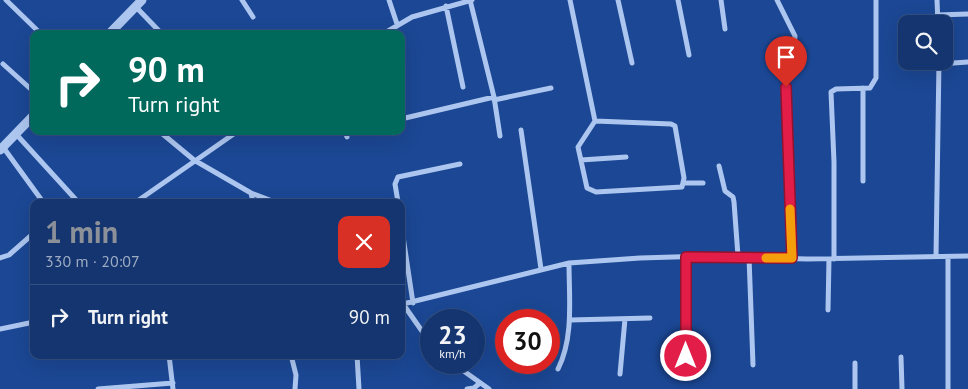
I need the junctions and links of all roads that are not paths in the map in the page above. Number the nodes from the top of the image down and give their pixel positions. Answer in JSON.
{"nodes":[{"id":1,"x":6,"y":0,"type":"edge"},
{"id":2,"x":242,"y":0,"type":"edge"},
{"id":3,"x":389,"y":0,"type":"edge"},
{"id":4,"x":471,"y":0,"type":"edge"},
{"id":5,"x":570,"y":0,"type":"edge"},
{"id":6,"x":618,"y":0,"type":"edge"},
{"id":7,"x":678,"y":0,"type":"edge"},
{"id":8,"x":721,"y":0,"type":"edge"},
{"id":9,"x":777,"y":0,"type":"edge"},
{"id":10,"x":876,"y":0,"type":"edge"},
{"id":11,"x":937,"y":0,"type":"edge"},
{"id":12,"x":139,"y":3,"type":"edge"},
{"id":13,"x":446,"y":6,"type":"junction"},
{"id":14,"x":968,"y":14,"type":"edge"},
{"id":15,"x":937,"y":15,"type":"joint"},
{"id":16,"x":253,"y":17,"type":"dead end"},
{"id":17,"x":397,"y":24,"type":"junction"},
{"id":18,"x":725,"y":29,"type":"dead end"},
{"id":19,"x":37,"y":30,"type":"edge"},
{"id":20,"x":113,"y":30,"type":"edge"},
{"id":21,"x":159,"y":30,"type":"edge"},
{"id":22,"x":389,"y":30,"type":"edge"},
{"id":23,"x":689,"y":55,"type":"dead end"},
{"id":24,"x":794,"y":58,"type":"dead end"},
{"id":25,"x":953,"y":62,"type":"edge"},
{"id":26,"x":968,"y":62,"type":"edge"},
{"id":27,"x":4,"y":64,"type":"dead end"},
{"id":28,"x":632,"y":64,"type":"dead end"},
{"id":29,"x":939,"y":70,"type":"edge"},
{"id":30,"x":463,"y":87,"type":"dead end"},
{"id":31,"x":786,"y":87,"type":"dead end"},
{"id":32,"x":30,"y":88,"type":"edge"},
{"id":33,"x":551,"y":88,"type":"dead end"},
{"id":34,"x":863,"y":88,"type":"junction"},
{"id":35,"x":494,"y":98,"type":"junction"},
{"id":36,"x":405,"y":118,"type":"edge"},
{"id":37,"x":30,"y":120,"type":"edge"},
{"id":38,"x":595,"y":121,"type":"junction"},
{"id":39,"x":521,"y":130,"type":"dead end"},
{"id":40,"x":16,"y":134,"type":"junction"},
{"id":41,"x":164,"y":135,"type":"edge"},
{"id":42,"x":232,"y":135,"type":"edge"},
{"id":43,"x":500,"y":136,"type":"dead end"},
{"id":44,"x":1,"y":148,"type":"edge"},
{"id":45,"x":626,"y":157,"type":"dead end"},
{"id":46,"x":194,"y":160,"type":"junction"},
{"id":47,"x":581,"y":160,"type":"junction"},
{"id":48,"x":460,"y":164,"type":"dead end"},
{"id":49,"x":719,"y":166,"type":"dead end"},
{"id":50,"x":864,"y":181,"type":"dead end"},
{"id":51,"x":684,"y":183,"type":"junction"},
{"id":52,"x":703,"y":183,"type":"dead end"},
{"id":53,"x":251,"y":193,"type":"junction"},
{"id":54,"x":41,"y":199,"type":"edge"},
{"id":55,"x":75,"y":199,"type":"edge"},
{"id":56,"x":140,"y":199,"type":"edge"},
{"id":57,"x":252,"y":199,"type":"edge"},
{"id":58,"x":267,"y":199,"type":"edge"},
{"id":59,"x":398,"y":199,"type":"edge"},
{"id":60,"x":30,"y":237,"type":"edge"},
{"id":61,"x":405,"y":249,"type":"edge"},
{"id":62,"x":738,"y":256,"type":"junction"},
{"id":63,"x":936,"y":256,"type":"junction"},
{"id":64,"x":968,"y":256,"type":"edge"},
{"id":65,"x":686,"y":257,"type":"junction"},
{"id":66,"x":749,"y":257,"type":"junction"},
{"id":67,"x":948,"y":257,"type":"junction"},
{"id":68,"x":0,"y":258,"type":"edge"},
{"id":69,"x":792,"y":258,"type":"junction"},
{"id":70,"x":831,"y":259,"type":"junction"},
{"id":71,"x":569,"y":263,"type":"junction"},
{"id":72,"x":541,"y":269,"type":"junction"},
{"id":73,"x":413,"y":302,"type":"junction"},
{"id":74,"x":405,"y":303,"type":"edge"},
{"id":75,"x":405,"y":307,"type":"edge"},
{"id":76,"x":828,"y":310,"type":"dead end"},
{"id":77,"x":650,"y":318,"type":"dead end"},
{"id":78,"x":625,"y":319,"type":"junction"},
{"id":79,"x":570,"y":320,"type":"junction"},
{"id":80,"x":30,"y":323,"type":"edge"},
{"id":81,"x":420,"y":328,"type":"edge"},
{"id":82,"x":0,"y":329,"type":"edge"},
{"id":83,"x":901,"y":357,"type":"dead end"},
{"id":84,"x":170,"y":359,"type":"edge"},
{"id":85,"x":292,"y":359,"type":"edge"},
{"id":86,"x":357,"y":359,"type":"edge"},
{"id":87,"x":855,"y":363,"type":"dead end"},
{"id":88,"x":560,"y":364,"type":"edge"},
{"id":89,"x":753,"y":365,"type":"dead end"},
{"id":90,"x":686,"y":371,"type":"dead end"},
{"id":91,"x":468,"y":374,"type":"edge"},
{"id":92,"x":620,"y":374,"type":"dead end"},
{"id":93,"x":480,"y":383,"type":"junction"},
{"id":94,"x":173,"y":386,"type":"edge"},
{"id":95,"x":98,"y":389,"type":"edge"},
{"id":96,"x":295,"y":389,"type":"edge"},
{"id":97,"x":359,"y":389,"type":"edge"},
{"id":98,"x":467,"y":389,"type":"edge"},
{"id":99,"x":489,"y":389,"type":"edge"},
{"id":100,"x":855,"y":389,"type":"edge"},
{"id":101,"x":902,"y":389,"type":"edge"},
{"id":102,"x":948,"y":389,"type":"edge"}],
"edges":[{"from":1,"to":19,"type":"street"},
{"from":2,"to":16,"type":"street"},
{"from":3,"to":17,"type":"street"},
{"from":4,"to":13,"type":"street"},
{"from":4,"to":35,"type":"street"},
{"from":5,"to":38,"type":"street"},
{"from":6,"to":28,"type":"street"},
{"from":7,"to":23,"type":"street"},
{"from":8,"to":18,"type":"street"},
{"from":9,"to":24,"type":"street"},
{"from":10,"to":34,"type":"street"},
{"from":11,"to":15,"type":"street"},
{"from":12,"to":20,"type":"street"},
{"from":12,"to":21,"type":"street"},
{"from":13,"to":17,"type":"street"},
{"from":13,"to":30,"type":"street"},
{"from":14,"to":15,"type":"street"},
{"from":17,"to":22,"type":"street"},
{"from":25,"to":26,"type":"street"},
{"from":27,"to":32,"type":"street"},
{"from":29,"to":63,"type":"street"},
{"from":31,"to":69,"type":"street"},
{"from":33,"to":35,"type":"street"},
{"from":34,"to":50,"type":"street"},
{"from":34,"to":70,"type":"street"},
{"from":35,"to":36,"type":"street"},
{"from":35,"to":43,"type":"street"},
{"from":37,"to":40,"type":"street"},
{"from":38,"to":47,"type":"street"},
{"from":38,"to":51,"type":"street"},
{"from":39,"to":72,"type":"street"},
{"from":40,"to":44,"type":"street"},
{"from":40,"to":55,"type":"street"},
{"from":41,"to":46,"type":"street"},
{"from":42,"to":46,"type":"street"},
{"from":44,"to":54,"type":"street"},
{"from":45,"to":47,"type":"street"},
{"from":46,"to":53,"type":"street"},
{"from":46,"to":56,"type":"street"},
{"from":47,"to":51,"type":"street"},
{"from":48,"to":59,"type":"street"},
{"from":49,"to":62,"type":"street"},
{"from":51,"to":52,"type":"street"},
{"from":53,"to":57,"type":"street"},
{"from":53,"to":58,"type":"street"},
{"from":60,"to":68,"type":"street"},
{"from":61,"to":73,"type":"street"},
{"from":62,"to":65,"type":"street"},
{"from":62,"to":66,"type":"street"},
{"from":63,"to":67,"type":"street"},
{"from":63,"to":70,"type":"street"},
{"from":64,"to":67,"type":"street"},
{"from":65,"to":71,"type":"street"},
{"from":65,"to":90,"type":"street"},
{"from":66,"to":69,"type":"street"},
{"from":66,"to":89,"type":"street"},
{"from":67,"to":102,"type":"street"},
{"from":69,"to":70,"type":"street"},
{"from":70,"to":76,"type":"street"},
{"from":71,"to":72,"type":"street"},
{"from":71,"to":79,"type":"street"},
{"from":72,"to":73,"type":"street"},
{"from":73,"to":74,"type":"street"},
{"from":75,"to":81,"type":"street"},
{"from":77,"to":78,"type":"street"},
{"from":78,"to":79,"type":"street"},
{"from":78,"to":92,"type":"street"},
{"from":79,"to":88,"type":"street"},
{"from":80,"to":82,"type":"street"},
{"from":83,"to":101,"type":"street"},
{"from":84,"to":94,"type":"street"},
{"from":85,"to":96,"type":"street"},
{"from":86,"to":97,"type":"street"},
{"from":87,"to":100,"type":"street"},
{"from":91,"to":93,"type":"street"},
{"from":93,"to":98,"type":"street"},
{"from":93,"to":99,"type":"street"},
{"from":94,"to":95,"type":"street"}]}
